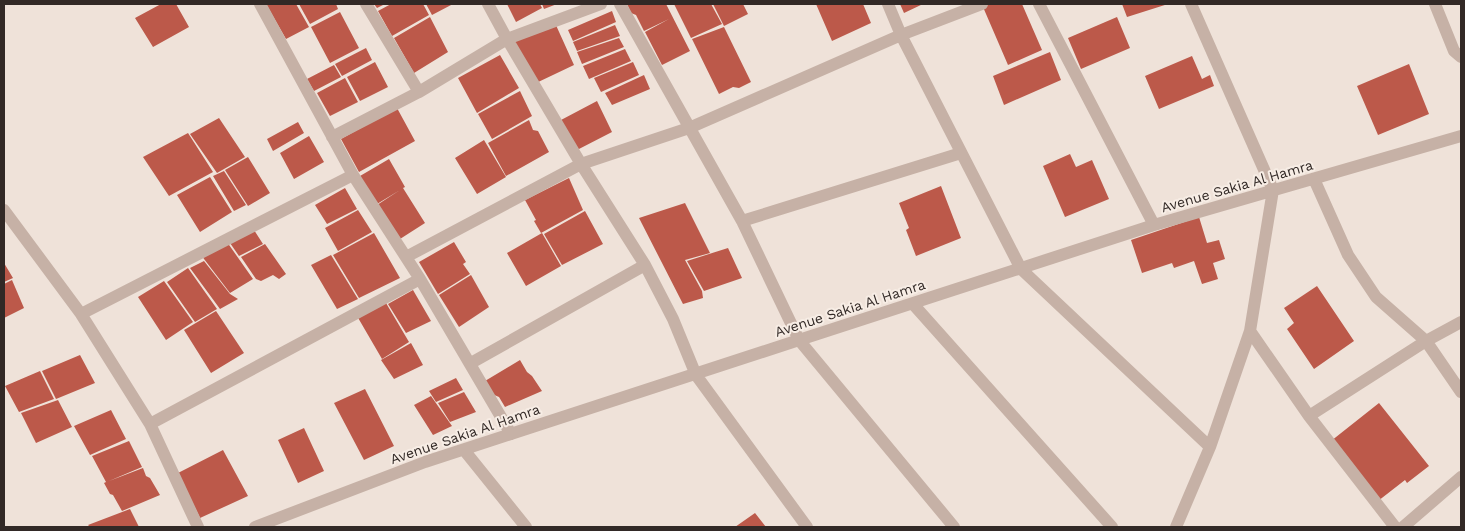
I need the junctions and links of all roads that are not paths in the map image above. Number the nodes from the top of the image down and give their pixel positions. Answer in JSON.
{"nodes":[{"id":1,"x":260,"y":4,"type":"edge"},
{"id":2,"x":366,"y":4,"type":"edge"},
{"id":3,"x":488,"y":4,"type":"edge"},
{"id":4,"x":601,"y":4,"type":"edge"},
{"id":5,"x":620,"y":4,"type":"edge"},
{"id":6,"x":888,"y":4,"type":"edge"},
{"id":7,"x":982,"y":4,"type":"edge"},
{"id":8,"x":1039,"y":4,"type":"edge"},
{"id":9,"x":1191,"y":4,"type":"edge"},
{"id":10,"x":1435,"y":4,"type":"edge"},
{"id":11,"x":901,"y":35,"type":"junction"},
{"id":12,"x":507,"y":39,"type":"junction"},
{"id":13,"x":1461,"y":57,"type":"edge"},
{"id":14,"x":419,"y":92,"type":"junction"},
{"id":15,"x":689,"y":128,"type":"junction"},
{"id":16,"x":332,"y":136,"type":"junction"},
{"id":17,"x":1461,"y":136,"type":"edge"},
{"id":18,"x":961,"y":153,"type":"junction"},
{"id":19,"x":581,"y":164,"type":"junction"},
{"id":20,"x":353,"y":174,"type":"junction"},
{"id":21,"x":1314,"y":179,"type":"junction"},
{"id":22,"x":1273,"y":190,"type":"junction"},
{"id":23,"x":4,"y":210,"type":"edge"},
{"id":24,"x":742,"y":221,"type":"junction"},
{"id":25,"x":1154,"y":225,"type":"junction"},
{"id":26,"x":406,"y":257,"type":"junction"},
{"id":27,"x":645,"y":265,"type":"junction"},
{"id":28,"x":1021,"y":269,"type":"junction"},
{"id":29,"x":420,"y":279,"type":"junction"},
{"id":30,"x":913,"y":304,"type":"junction"},
{"id":31,"x":82,"y":314,"type":"junction"},
{"id":32,"x":1461,"y":322,"type":"edge"},
{"id":33,"x":1250,"y":331,"type":"junction"},
{"id":34,"x":799,"y":340,"type":"junction"},
{"id":35,"x":1426,"y":341,"type":"junction"},
{"id":36,"x":471,"y":363,"type":"junction"},
{"id":37,"x":696,"y":375,"type":"junction"},
{"id":38,"x":1461,"y":392,"type":"edge"},
{"id":39,"x":1309,"y":416,"type":"junction"},
{"id":40,"x":150,"y":424,"type":"junction"},
{"id":41,"x":512,"y":434,"type":"junction"},
{"id":42,"x":1210,"y":447,"type":"junction"},
{"id":43,"x":464,"y":450,"type":"junction"},
{"id":44,"x":1461,"y":477,"type":"edge"},
{"id":45,"x":198,"y":527,"type":"edge"},
{"id":46,"x":255,"y":527,"type":"edge"},
{"id":47,"x":526,"y":527,"type":"edge"},
{"id":48,"x":807,"y":527,"type":"edge"},
{"id":49,"x":954,"y":527,"type":"edge"},
{"id":50,"x":1112,"y":527,"type":"edge"},
{"id":51,"x":1176,"y":527,"type":"edge"},
{"id":52,"x":1395,"y":527,"type":"edge"},
{"id":53,"x":1403,"y":527,"type":"edge"}],
"edges":[{"from":1,"to":16,"type":"street"},
{"from":2,"to":14,"type":"street"},
{"from":3,"to":12,"type":"street"},
{"from":4,"to":12,"type":"street"},
{"from":5,"to":15,"type":"street"},
{"from":6,"to":11,"type":"street"},
{"from":7,"to":11,"type":"street"},
{"from":8,"to":25,"type":"street"},
{"from":9,"to":22,"type":"street"},
{"from":10,"to":13,"type":"street"},
{"from":11,"to":15,"type":"street"},
{"from":11,"to":18,"type":"street"},
{"from":12,"to":14,"type":"street"},
{"from":12,"to":19,"type":"street"},
{"from":14,"to":16,"type":"street"},
{"from":15,"to":19,"type":"street"},
{"from":15,"to":24,"type":"street"},
{"from":16,"to":20,"type":"street"},
{"from":17,"to":21,"type":"street","name":"Avenue Sakia Al Hamra"},
{"from":18,"to":24,"type":"street"},
{"from":18,"to":28,"type":"street"},
{"from":19,"to":26,"type":"street"},
{"from":19,"to":27,"type":"street"},
{"from":20,"to":26,"type":"street"},
{"from":20,"to":31,"type":"street"},
{"from":21,"to":22,"type":"street","name":"Avenue Sakia Al Hamra"},
{"from":21,"to":35,"type":"street"},
{"from":22,"to":25,"type":"street","name":"Avenue Sakia Al Hamra"},
{"from":22,"to":33,"type":"street"},
{"from":23,"to":31,"type":"street"},
{"from":24,"to":34,"type":"street"},
{"from":25,"to":28,"type":"street","name":"Avenue Sakia Al Hamra"},
{"from":26,"to":29,"type":"street"},
{"from":27,"to":36,"type":"street"},
{"from":27,"to":37,"type":"street"},
{"from":28,"to":30,"type":"street","name":"Avenue Sakia Al Hamra"},
{"from":28,"to":42,"type":"street"},
{"from":29,"to":36,"type":"street"},
{"from":29,"to":40,"type":"street"},
{"from":30,"to":34,"type":"street","name":"Avenue Sakia Al Hamra"},
{"from":30,"to":50,"type":"street"},
{"from":31,"to":40,"type":"street"},
{"from":32,"to":35,"type":"street"},
{"from":33,"to":39,"type":"street"},
{"from":33,"to":42,"type":"street"},
{"from":34,"to":37,"type":"street","name":"Avenue Sakia Al Hamra"},
{"from":34,"to":49,"type":"street"},
{"from":35,"to":38,"type":"street"},
{"from":35,"to":39,"type":"street"},
{"from":36,"to":41,"type":"street"},
{"from":37,"to":41,"type":"street","name":"Avenue Sakia Al Hamra"},
{"from":37,"to":48,"type":"street"},
{"from":39,"to":52,"type":"street"},
{"from":40,"to":45,"type":"street"},
{"from":41,"to":43,"type":"street","name":"Avenue Sakia Al Hamra"},
{"from":42,"to":51,"type":"street"},
{"from":43,"to":46,"type":"street","name":"Avenue Sakia Al Hamra"},
{"from":43,"to":47,"type":"street"},
{"from":44,"to":53,"type":"street"}]}
